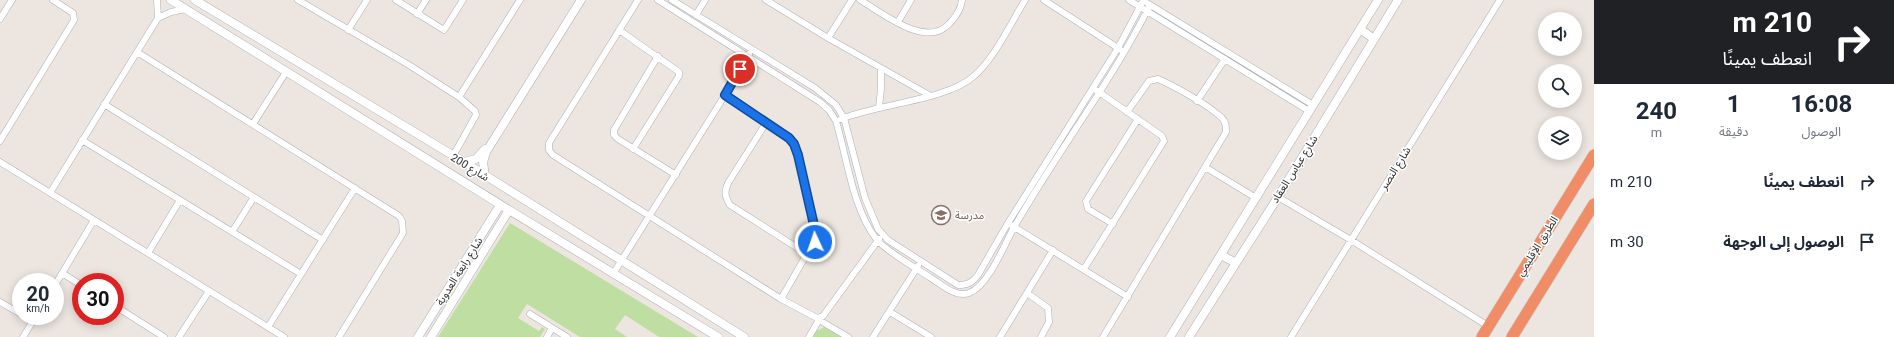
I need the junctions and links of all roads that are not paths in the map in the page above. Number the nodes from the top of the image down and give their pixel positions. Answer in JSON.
{"nodes":[{"id":1,"x":12,"y":0,"type":"edge"},
{"id":2,"x":53,"y":0,"type":"edge"},
{"id":3,"x":157,"y":0,"type":"edge"},
{"id":4,"x":171,"y":0,"type":"edge"},
{"id":5,"x":195,"y":0,"type":"edge"},
{"id":6,"x":298,"y":0,"type":"edge"},
{"id":7,"x":367,"y":0,"type":"edge"},
{"id":8,"x":396,"y":0,"type":"edge"},
{"id":9,"x":426,"y":0,"type":"edge"},
{"id":10,"x":463,"y":0,"type":"edge"},
{"id":11,"x":520,"y":0,"type":"edge"},
{"id":12,"x":576,"y":0,"type":"edge"},
{"id":13,"x":581,"y":0,"type":"edge"},
{"id":14,"x":638,"y":0,"type":"edge"},
{"id":15,"x":658,"y":0,"type":"edge"},
{"id":16,"x":672,"y":0,"type":"edge"},
{"id":17,"x":705,"y":0,"type":"edge"},
{"id":18,"x":766,"y":0,"type":"edge"},
{"id":19,"x":852,"y":0,"type":"edge"},
{"id":20,"x":860,"y":0,"type":"edge"},
{"id":21,"x":911,"y":0,"type":"edge"},
{"id":22,"x":962,"y":0,"type":"edge"},
{"id":23,"x":1025,"y":0,"type":"edge"},
{"id":24,"x":1044,"y":0,"type":"edge"},
{"id":25,"x":1129,"y":0,"type":"edge"},
{"id":26,"x":1378,"y":0,"type":"edge"},
{"id":27,"x":1398,"y":0,"type":"edge"},
{"id":28,"x":1500,"y":0,"type":"edge"},
{"id":29,"x":1141,"y":2,"type":"edge"},
{"id":30,"x":1149,"y":8,"type":"junction"},
{"id":31,"x":186,"y":9,"type":"junction"},
{"id":32,"x":417,"y":14,"type":"junction"},
{"id":33,"x":696,"y":14,"type":"junction"},
{"id":34,"x":158,"y":18,"type":"junction"},
{"id":35,"x":0,"y":19,"type":"edge"},
{"id":36,"x":226,"y":20,"type":"junction"},
{"id":37,"x":898,"y":22,"type":"junction"},
{"id":38,"x":1360,"y":29,"type":"junction"},
{"id":39,"x":348,"y":30,"type":"junction"},
{"id":40,"x":619,"y":30,"type":"junction"},
{"id":41,"x":220,"y":31,"type":"junction"},
{"id":42,"x":828,"y":38,"type":"junction"},
{"id":43,"x":1374,"y":39,"type":"junction"},
{"id":44,"x":752,"y":49,"type":"junction"},
{"id":45,"x":1121,"y":50,"type":"junction"},
{"id":46,"x":137,"y":52,"type":"junction"},
{"id":47,"x":658,"y":56,"type":"junction"},
{"id":48,"x":747,"y":56,"type":"junction"},
{"id":49,"x":1224,"y":59,"type":"junction"},
{"id":50,"x":881,"y":68,"type":"junction"},
{"id":51,"x":286,"y":72,"type":"junction"},
{"id":52,"x":1093,"y":88,"type":"junction"},
{"id":53,"x":1099,"y":92,"type":"junction"},
{"id":54,"x":725,"y":95,"type":"junction"},
{"id":55,"x":929,"y":95,"type":"junction"},
{"id":56,"x":459,"y":98,"type":"junction"},
{"id":57,"x":1197,"y":101,"type":"junction"},
{"id":58,"x":104,"y":104,"type":"junction"},
{"id":59,"x":879,"y":107,"type":"junction"},
{"id":60,"x":1311,"y":108,"type":"junction"},
{"id":61,"x":1127,"y":112,"type":"junction"},
{"id":62,"x":844,"y":118,"type":"junction"},
{"id":63,"x":1138,"y":119,"type":"junction"},
{"id":64,"x":836,"y":121,"type":"junction"},
{"id":65,"x":766,"y":123,"type":"junction"},
{"id":66,"x":253,"y":124,"type":"junction"},
{"id":67,"x":402,"y":126,"type":"junction"},
{"id":68,"x":394,"y":139,"type":"junction"},
{"id":69,"x":82,"y":140,"type":"junction"},
{"id":70,"x":0,"y":141,"type":"edge"},
{"id":71,"x":634,"y":149,"type":"junction"},
{"id":72,"x":1594,"y":155,"type":"edge"},
{"id":73,"x":453,"y":156,"type":"junction"},
{"id":74,"x":0,"y":162,"type":"edge"},
{"id":75,"x":464,"y":162,"type":"junction"},
{"id":76,"x":1205,"y":167,"type":"junction"},
{"id":77,"x":676,"y":175,"type":"junction"},
{"id":78,"x":485,"y":176,"type":"junction"},
{"id":79,"x":355,"y":188,"type":"junction"},
{"id":80,"x":50,"y":193,"type":"junction"},
{"id":81,"x":254,"y":197,"type":"junction"},
{"id":82,"x":1278,"y":197,"type":"junction"},
{"id":83,"x":1256,"y":198,"type":"junction"},
{"id":84,"x":180,"y":200,"type":"junction"},
{"id":85,"x":1594,"y":204,"type":"edge"},
{"id":86,"x":500,"y":205,"type":"junction"},
{"id":87,"x":509,"y":210,"type":"junction"},
{"id":88,"x":650,"y":216,"type":"junction"},
{"id":89,"x":94,"y":220,"type":"junction"},
{"id":90,"x":1008,"y":223,"type":"junction"},
{"id":91,"x":1113,"y":224,"type":"junction"},
{"id":92,"x":488,"y":225,"type":"junction"},
{"id":93,"x":1014,"y":227,"type":"junction"},
{"id":94,"x":497,"y":230,"type":"junction"},
{"id":95,"x":232,"y":232,"type":"junction"},
{"id":96,"x":882,"y":234,"type":"junction"},
{"id":97,"x":323,"y":240,"type":"junction"},
{"id":98,"x":1351,"y":240,"type":"junction"},
{"id":99,"x":877,"y":241,"type":"junction"},
{"id":100,"x":1053,"y":250,"type":"junction"},
{"id":101,"x":148,"y":253,"type":"junction"},
{"id":102,"x":807,"y":254,"type":"junction"},
{"id":103,"x":1221,"y":255,"type":"junction"},
{"id":104,"x":621,"y":261,"type":"junction"},
{"id":105,"x":920,"y":262,"type":"junction"},
{"id":106,"x":1236,"y":264,"type":"junction"},
{"id":107,"x":916,"y":269,"type":"junction"},
{"id":108,"x":1084,"y":269,"type":"junction"},
{"id":109,"x":62,"y":273,"type":"edge"},
{"id":110,"x":301,"y":274,"type":"junction"},
{"id":111,"x":613,"y":274,"type":"junction"},
{"id":112,"x":209,"y":291,"type":"junction"},
{"id":113,"x":1027,"y":292,"type":"junction"},
{"id":114,"x":1128,"y":297,"type":"junction"},
{"id":115,"x":781,"y":299,"type":"junction"},
{"id":116,"x":0,"y":302,"type":"edge"},
{"id":117,"x":12,"y":309,"type":"edge"},
{"id":118,"x":124,"y":312,"type":"edge"},
{"id":119,"x":890,"y":312,"type":"junction"},
{"id":120,"x":530,"y":314,"type":"dead end"},
{"id":121,"x":819,"y":319,"type":"junction"},
{"id":122,"x":30,"y":325,"type":"edge"},
{"id":123,"x":1488,"y":326,"type":"junction"},
{"id":124,"x":268,"y":327,"type":"junction"},
{"id":125,"x":552,"y":328,"type":"junction"},
{"id":126,"x":841,"y":335,"type":"edge"},
{"id":127,"x":23,"y":337,"type":"edge"},
{"id":128,"x":164,"y":337,"type":"edge"},
{"id":129,"x":179,"y":337,"type":"edge"},
{"id":130,"x":284,"y":337,"type":"edge"},
{"id":131,"x":339,"y":337,"type":"edge"},
{"id":132,"x":418,"y":337,"type":"edge"},
{"id":133,"x":431,"y":337,"type":"edge"},
{"id":134,"x":546,"y":337,"type":"edge"},
{"id":135,"x":567,"y":337,"type":"edge"},
{"id":136,"x":718,"y":337,"type":"edge"},
{"id":137,"x":744,"y":337,"type":"edge"},
{"id":138,"x":809,"y":337,"type":"edge"},
{"id":139,"x":848,"y":337,"type":"edge"},
{"id":140,"x":874,"y":337,"type":"edge"},
{"id":141,"x":931,"y":337,"type":"edge"},
{"id":142,"x":1000,"y":337,"type":"edge"},
{"id":143,"x":1041,"y":337,"type":"edge"},
{"id":144,"x":1103,"y":337,"type":"edge"},
{"id":145,"x":1170,"y":337,"type":"edge"},
{"id":146,"x":1189,"y":337,"type":"edge"},
{"id":147,"x":1291,"y":337,"type":"edge"},
{"id":148,"x":1482,"y":337,"type":"edge"},
{"id":149,"x":1512,"y":337,"type":"edge"}],
"edges":[{"from":1,"to":35,"type":"street"},
{"from":2,"to":70,"type":"street"},
{"from":3,"to":34,"type":"street"},
{"from":4,"to":31,"type":"street","name":"شارع 200"},
{"from":5,"to":36,"type":"street","name":"شارع 200"},
{"from":6,"to":39,"type":"street"},
{"from":7,"to":39,"type":"street"},
{"from":8,"to":32,"type":"street"},
{"from":9,"to":32,"type":"street"},
{"from":10,"to":32,"type":"street"},
{"from":11,"to":56,"type":"street"},
{"from":12,"to":75,"type":"street"},
{"from":13,"to":78,"type":"street"},
{"from":14,"to":40,"type":"street"},
{"from":15,"to":48,"type":"street"},
{"from":16,"to":33,"type":"street"},
{"from":17,"to":33,"type":"street"},
{"from":18,"to":42,"type":"street"},
{"from":19,"to":42,"type":"street"},
{"from":20,"to":37,"type":"street"},
{"from":21,"to":37,"type":"street"},
{"from":22,"to":37,"type":"street"},
{"from":23,"to":55,"type":"street"},
{"from":24,"to":45,"type":"street"},
{"from":25,"to":29,"type":"street"},
{"from":26,"to":38,"type":"street","name":"شارع عباس العقاد"},
{"from":27,"to":43,"type":"street","name":"شارع عباس العقاد"},
{"from":28,"to":98,"type":"street","name":"شارع النصر"},
{"from":29,"to":30,"type":"street"},
{"from":29,"to":45,"type":"street"},
{"from":30,"to":45,"type":"street"},
{"from":30,"to":49,"type":"street"},
{"from":30,"to":60,"type":"street"},
{"from":31,"to":34,"type":"street"},
{"from":31,"to":41,"type":"street","name":"شارع 200"},
{"from":33,"to":44,"type":"street"},
{"from":34,"to":46,"type":"street"},
{"from":36,"to":41,"type":"street"},
{"from":36,"to":67,"type":"street","name":"شارع 200"},
{"from":38,"to":43,"type":"street"},
{"from":38,"to":60,"type":"street","name":"شارع عباس العقاد"},
{"from":39,"to":56,"type":"street"},
{"from":40,"to":47,"type":"street"},
{"from":40,"to":88,"type":"street"},
{"from":41,"to":51,"type":"street","name":"شارع 200"},
{"from":42,"to":50,"type":"street"},
{"from":43,"to":82,"type":"street","name":"شارع عباس العقاد"},
{"from":44,"to":48,"type":"street"},
{"from":44,"to":62,"type":"street"},
{"from":45,"to":52,"type":"street"},
{"from":45,"to":53,"type":"street"},
{"from":46,"to":58,"type":"street"},
{"from":46,"to":66,"type":"street"},
{"from":47,"to":71,"type":"street"},
{"from":47,"to":71,"type":"street"},
{"from":48,"to":54,"type":"street"},
{"from":48,"to":64,"type":"street"},
{"from":49,"to":57,"type":"street"},
{"from":49,"to":60,"type":"street"},
{"from":50,"to":55,"type":"street"},
{"from":50,"to":59,"type":"street"},
{"from":51,"to":66,"type":"street"},
{"from":51,"to":68,"type":"street","name":"شارع 200"},
{"from":52,"to":53,"type":"street"},
{"from":52,"to":90,"type":"street"},
{"from":53,"to":61,"type":"street"},
{"from":53,"to":93,"type":"street"},
{"from":54,"to":65,"type":"street"},
{"from":54,"to":77,"type":"street"},
{"from":55,"to":59,"type":"street"},
{"from":56,"to":73,"type":"street"},
{"from":57,"to":61,"type":"street"},
{"from":57,"to":76,"type":"street"},
{"from":58,"to":69,"type":"street"},
{"from":58,"to":81,"type":"street"},
{"from":59,"to":62,"type":"street"},
{"from":60,"to":83,"type":"street","name":"شارع عباس العقاد"},
{"from":61,"to":63,"type":"street"},
{"from":62,"to":64,"type":"street"},
{"from":62,"to":96,"type":"street"},
{"from":63,"to":91,"type":"street"},
{"from":63,"to":91,"type":"street"},
{"from":64,"to":99,"type":"street"},
{"from":65,"to":102,"type":"street"},
{"from":65,"to":102,"type":"street"},
{"from":66,"to":79,"type":"street"},
{"from":67,"to":68,"type":"street"},
{"from":67,"to":73,"type":"street","name":"شارع 200"},
{"from":68,"to":86,"type":"street","name":"شارع 200"},
{"from":69,"to":80,"type":"street"},
{"from":69,"to":84,"type":"street"},
{"from":71,"to":77,"type":"street"},
{"from":72,"to":123,"type":"highway","name":"الطريق الإقليمي"},
{"from":73,"to":75,"type":"street","name":"شارع 200"},
{"from":74,"to":80,"type":"street"},
{"from":75,"to":78,"type":"street","name":"شارع 200"},
{"from":76,"to":83,"type":"street"},
{"from":76,"to":114,"type":"street"},
{"from":77,"to":88,"type":"street"},
{"from":78,"to":104,"type":"street","name":"شارع 200"},
{"from":79,"to":97,"type":"street"},
{"from":79,"to":131,"type":"street"},
{"from":80,"to":89,"type":"street"},
{"from":81,"to":95,"type":"street"},
{"from":81,"to":97,"type":"street"},
{"from":82,"to":98,"type":"street"},
{"from":82,"to":106,"type":"street","name":"شارع عباس العقاد"},
{"from":83,"to":103,"type":"street","name":"شارع عباس العقاد"},
{"from":84,"to":95,"type":"street"},
{"from":84,"to":101,"type":"street"},
{"from":85,"to":149,"type":"highway"},
{"from":86,"to":87,"type":"street","name":"شارع 200"},
{"from":86,"to":92,"type":"street","name":"شارع رابعة العدوية"},
{"from":87,"to":94,"type":"street","name":"شارع رابعة العدوية"},
{"from":87,"to":111,"type":"street","name":"شارع 200"},
{"from":88,"to":104,"type":"street"},
{"from":88,"to":115,"type":"street"},
{"from":89,"to":101,"type":"street"},
{"from":89,"to":109,"type":"street"},
{"from":90,"to":93,"type":"street"},
{"from":90,"to":105,"type":"street"},
{"from":91,"to":108,"type":"street"},
{"from":92,"to":94,"type":"street"},
{"from":92,"to":132,"type":"street","name":"شارع رابعة العدوية"},
{"from":93,"to":100,"type":"street"},
{"from":93,"to":107,"type":"street"},
{"from":94,"to":133,"type":"street","name":"شارع رابعة العدوية"},
{"from":95,"to":110,"type":"street"},
{"from":96,"to":99,"type":"street"},
{"from":96,"to":105,"type":"street"},
{"from":97,"to":110,"type":"street"},
{"from":98,"to":123,"type":"street"},
{"from":98,"to":147,"type":"street","name":"شارع النصر"},
{"from":99,"to":107,"type":"street"},
{"from":99,"to":121,"type":"street"},
{"from":100,"to":108,"type":"street"},
{"from":100,"to":113,"type":"street"},
{"from":101,"to":112,"type":"street"},
{"from":102,"to":115,"type":"street"},
{"from":103,"to":106,"type":"street"},
{"from":103,"to":145,"type":"street","name":"شارع عباس العقاد"},
{"from":104,"to":111,"type":"street"},
{"from":104,"to":137,"type":"street","name":"شارع 200"},
{"from":105,"to":107,"type":"street"},
{"from":106,"to":146,"type":"street","name":"شارع عباس العقاد"},
{"from":107,"to":119,"type":"street"},
{"from":108,"to":114,"type":"street"},
{"from":110,"to":124,"type":"street"},
{"from":111,"to":136,"type":"street","name":"شارع 200"},
{"from":112,"to":124,"type":"street"},
{"from":112,"to":129,"type":"street"},
{"from":113,"to":142,"type":"street"},
{"from":113,"to":143,"type":"street"},
{"from":114,"to":144,"type":"street"},
{"from":115,"to":121,"type":"street"},
{"from":116,"to":117,"type":"street"},
{"from":118,"to":128,"type":"street"},
{"from":119,"to":140,"type":"street"},
{"from":119,"to":141,"type":"street"},
{"from":120,"to":125,"type":"street"},
{"from":121,"to":126,"type":"street"},
{"from":121,"to":138,"type":"street"},
{"from":122,"to":127,"type":"street"},
{"from":123,"to":148,"type":"highway","name":"الطريق الإقليمي"},
{"from":124,"to":130,"type":"street"},
{"from":125,"to":134,"type":"street"},
{"from":125,"to":135,"type":"street"},
{"from":126,"to":139,"type":"street"}]}
